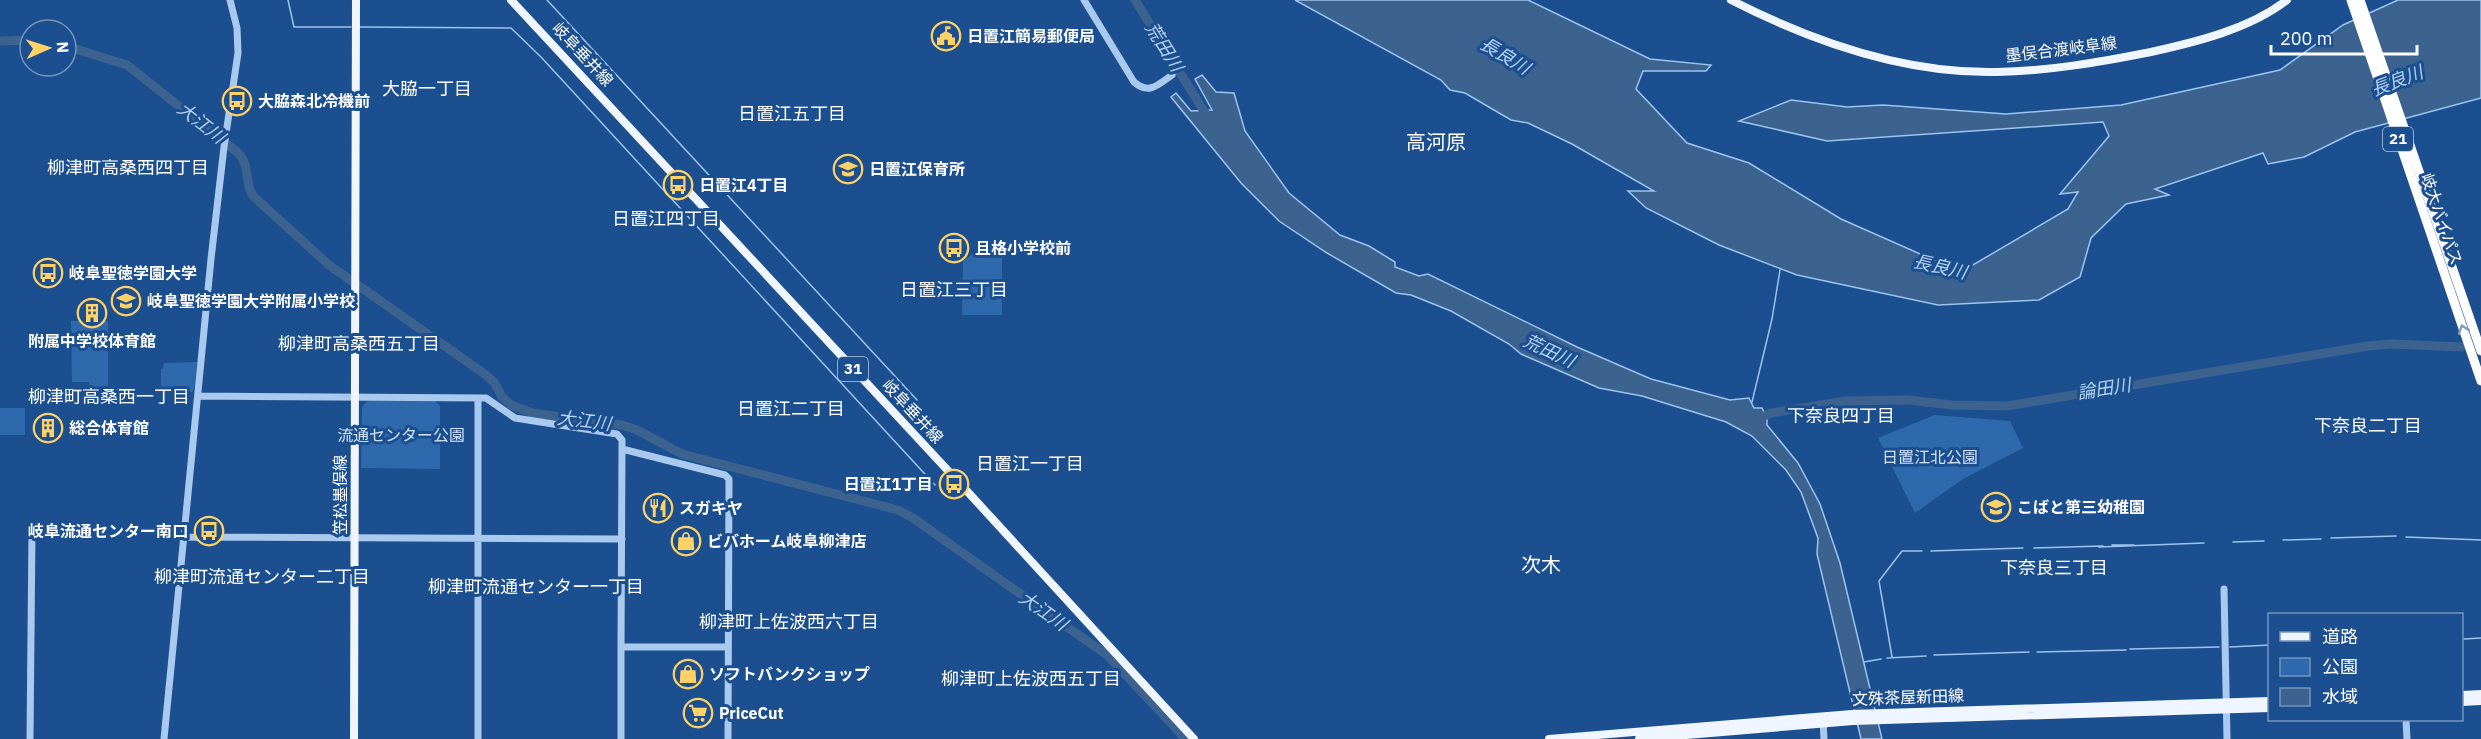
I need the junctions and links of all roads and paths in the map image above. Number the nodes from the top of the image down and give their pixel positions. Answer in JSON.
{"nodes":[{"id":1,"x":231,"y":0,"type":"edge"},
{"id":2,"x":356,"y":0,"type":"edge"},
{"id":3,"x":511,"y":0,"type":"edge"},
{"id":4,"x":1084,"y":0,"type":"edge"},
{"id":5,"x":1731,"y":0,"type":"edge"},
{"id":6,"x":2287,"y":0,"type":"edge"},
{"id":7,"x":2350,"y":0,"type":"edge"},
{"id":8,"x":2360,"y":0,"type":"edge"},
{"id":9,"x":1172,"y":75,"type":"dead end"},
{"id":10,"x":2450,"y":276,"type":"junction"},
{"id":11,"x":2481,"y":351,"type":"edge"},
{"id":12,"x":2481,"y":381,"type":"edge"},
{"id":13,"x":198,"y":396,"type":"junction"},
{"id":14,"x":355,"y":397,"type":"junction"},
{"id":15,"x":478,"y":398,"type":"junction"},
{"id":16,"x":622,"y":449,"type":"junction"},
{"id":17,"x":32,"y":531,"type":"dead end"},
{"id":18,"x":184,"y":537,"type":"junction"},
{"id":19,"x":355,"y":538,"type":"junction"},
{"id":20,"x":478,"y":538,"type":"junction"},
{"id":21,"x":622,"y":539,"type":"junction"},
{"id":22,"x":2224,"y":589,"type":"dead end"},
{"id":23,"x":621,"y":647,"type":"junction"},
{"id":24,"x":728,"y":647,"type":"junction"},
{"id":25,"x":2481,"y":694,"type":"edge"},
{"id":26,"x":2463,"y":695,"type":"edge"},
{"id":27,"x":2268,"y":701,"type":"edge"},
{"id":28,"x":2481,"y":701,"type":"edge"},
{"id":29,"x":2463,"y":702,"type":"edge"},
{"id":30,"x":2225,"y":706,"type":"junction"},
{"id":31,"x":2268,"y":708,"type":"edge"},
{"id":32,"x":1823,"y":720,"type":"junction"},
{"id":33,"x":2406,"y":721,"type":"edge"},
{"id":34,"x":1754,"y":726,"type":"junction"},
{"id":35,"x":30,"y":739,"type":"edge"},
{"id":36,"x":164,"y":739,"type":"edge"},
{"id":37,"x":354,"y":739,"type":"edge"},
{"id":38,"x":478,"y":739,"type":"edge"},
{"id":39,"x":621,"y":739,"type":"edge"},
{"id":40,"x":728,"y":739,"type":"edge"},
{"id":41,"x":1194,"y":739,"type":"edge"},
{"id":42,"x":1549,"y":739,"type":"edge"},
{"id":43,"x":1639,"y":739,"type":"edge"},
{"id":44,"x":1824,"y":739,"type":"edge"},
{"id":45,"x":2227,"y":739,"type":"edge"},
{"id":46,"x":2407,"y":739,"type":"edge"}],
"edges":[{"from":1,"to":13,"type":"street"},
{"from":2,"to":14,"type":"main road","name":"笠松墨俣線"},
{"from":3,"to":41,"type":"main road","name":"岐阜垂井線","number":"31"},
{"from":4,"to":9,"type":"street"},
{"from":5,"to":6,"type":"main road","name":"墨俣合渡岐阜線"},
{"from":7,"to":10,"type":"highway","name":"岐大バイパス","number":"21"},
{"from":8,"to":10,"type":"highway","name":"岐大バイパス","number":"21"},
{"from":10,"to":11,"type":"highway","name":"岐大バイパス","number":"21"},
{"from":12,"to":10,"type":"highway","name":"岐大バイパス","number":"21","one_way":true},
{"from":13,"to":14,"type":"street"},
{"from":13,"to":18,"type":"street"},
{"from":14,"to":15,"type":"street"},
{"from":14,"to":19,"type":"main road","name":"笠松墨俣線"},
{"from":15,"to":16,"type":"street"},
{"from":15,"to":20,"type":"street"},
{"from":16,"to":21,"type":"street"},
{"from":16,"to":24,"type":"street"},
{"from":17,"to":35,"type":"street"},
{"from":18,"to":19,"type":"street"},
{"from":18,"to":36,"type":"street"},
{"from":19,"to":20,"type":"street"},
{"from":19,"to":37,"type":"main road","name":"笠松墨俣線"},
{"from":20,"to":21,"type":"street"},
{"from":20,"to":38,"type":"street"},
{"from":21,"to":23,"type":"street"},
{"from":22,"to":30,"type":"street"},
{"from":23,"to":24,"type":"street"},
{"from":23,"to":39,"type":"street"},
{"from":24,"to":40,"type":"street"},
{"from":25,"to":26,"type":"main road"},
{"from":27,"to":30,"type":"main road","name":"文殊茶屋新田線"},
{"from":28,"to":29,"type":"main road"},
{"from":30,"to":31,"type":"main road","name":"文殊茶屋新田線"},
{"from":30,"to":32,"type":"main road","name":"文殊茶屋新田線"},
{"from":30,"to":45,"type":"street"},
{"from":32,"to":34,"type":"main road","name":"文殊茶屋新田線"},
{"from":32,"to":44,"type":"street"},
{"from":33,"to":46,"type":"street"},
{"from":34,"to":42,"type":"main road","name":"文殊茶屋新田線"},
{"from":34,"to":43,"type":"main road","name":"文殊茶屋新田線"}]}
